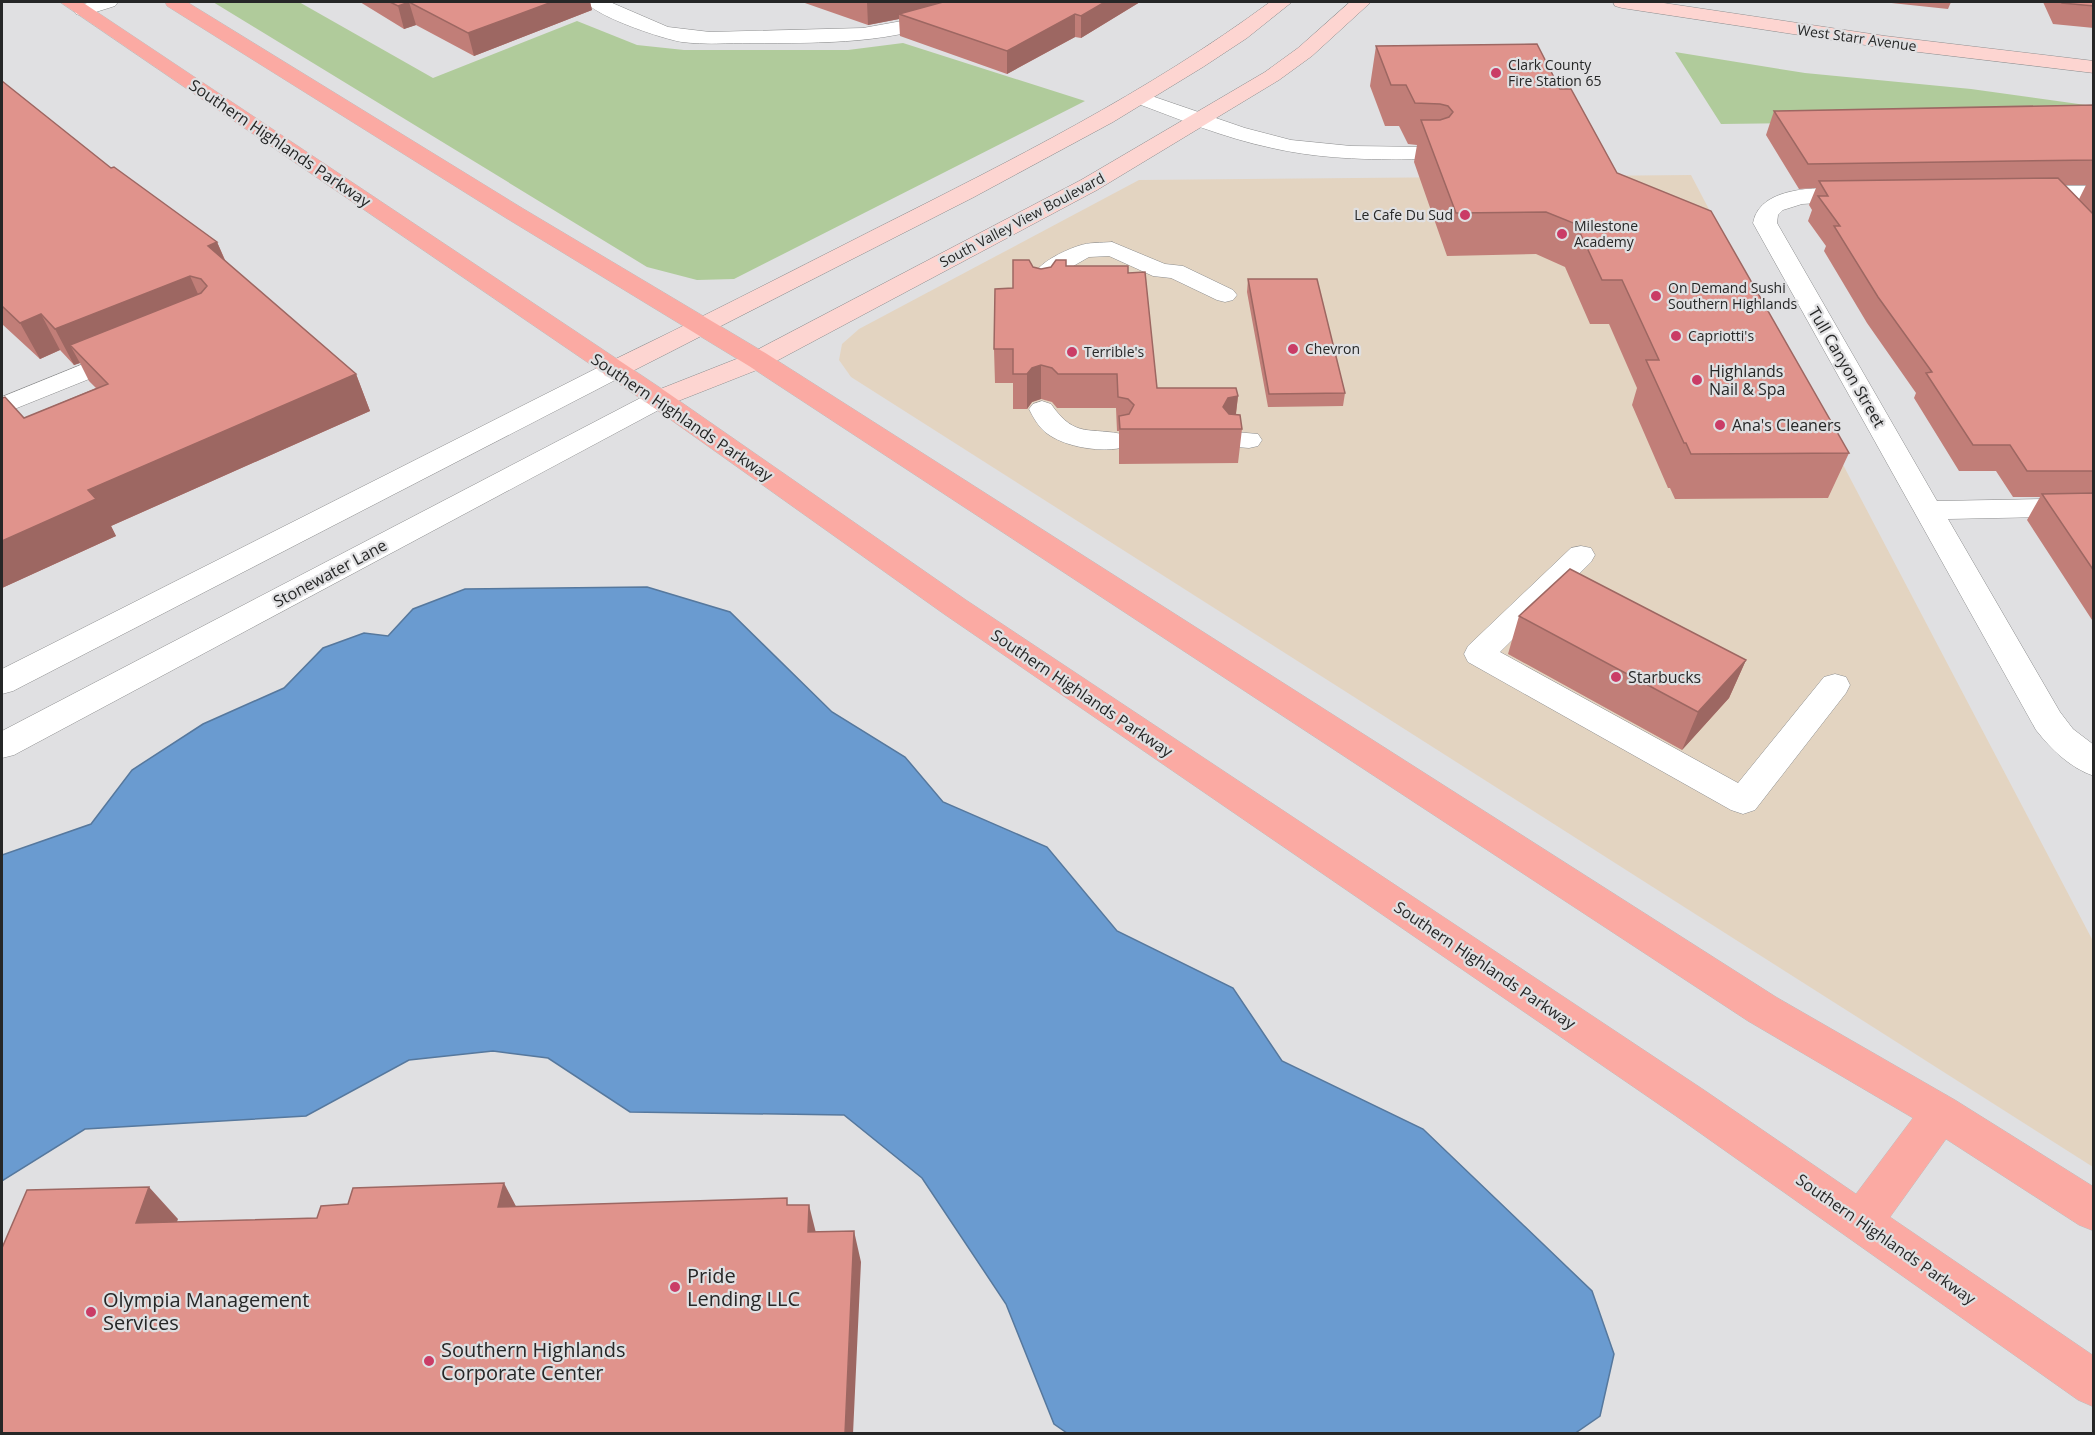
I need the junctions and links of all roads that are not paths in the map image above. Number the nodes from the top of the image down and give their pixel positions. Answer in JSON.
{"nodes":[{"id":1,"x":109,"y":2,"type":"edge"},
{"id":2,"x":174,"y":2,"type":"edge"},
{"id":3,"x":596,"y":2,"type":"edge"},
{"id":4,"x":972,"y":2,"type":"edge"},
{"id":5,"x":1282,"y":2,"type":"edge"},
{"id":6,"x":1361,"y":2,"type":"edge"},
{"id":7,"x":1622,"y":2,"type":"edge"},
{"id":8,"x":76,"y":6,"type":"edge"},
{"id":9,"x":2094,"y":67,"type":"edge"},
{"id":10,"x":1140,"y":98,"type":"junction"},
{"id":11,"x":1202,"y":120,"type":"junction"},
{"id":12,"x":1432,"y":153,"type":"edge"},
{"id":13,"x":2007,"y":193,"type":"edge"},
{"id":14,"x":2094,"y":193,"type":"edge"},
{"id":15,"x":1882,"y":194,"type":"edge"},
{"id":16,"x":1042,"y":293,"type":"edge"},
{"id":17,"x":1225,"y":294,"type":"dead end"},
{"id":18,"x":704,"y":327,"type":"junction"},
{"id":19,"x":153,"y":344,"type":"edge"},
{"id":20,"x":758,"y":360,"type":"junction"},
{"id":21,"x":614,"y":369,"type":"junction"},
{"id":22,"x":659,"y":399,"type":"junction"},
{"id":23,"x":2,"y":406,"type":"edge"},
{"id":24,"x":1042,"y":409,"type":"dead end"},
{"id":25,"x":1117,"y":441,"type":"edge"},
{"id":26,"x":2094,"y":507,"type":"edge"},
{"id":27,"x":1930,"y":510,"type":"junction"},
{"id":28,"x":1581,"y":555,"type":"dead end"},
{"id":29,"x":2,"y":683,"type":"edge"},
{"id":30,"x":1835,"y":685,"type":"dead end"},
{"id":31,"x":2,"y":746,"type":"edge"},
{"id":32,"x":2094,"y":763,"type":"edge"},
{"id":33,"x":1941,"y":1113,"type":"junction"},
{"id":34,"x":2094,"y":1210,"type":"edge"},
{"id":35,"x":1862,"y":1221,"type":"junction"},
{"id":36,"x":2094,"y":1384,"type":"edge"}],
"edges":[{"from":1,"to":8,"type":"lane"},
{"from":2,"to":18,"type":"main road"},
{"from":3,"to":4,"type":"street"},
{"from":5,"to":10,"type":"main road"},
{"from":6,"to":11,"type":"main road","name":"South Valley View Boulevard"},
{"from":7,"to":9,"type":"main road","name":"West Starr Avenue"},
{"from":8,"to":21,"type":"main road","name":"Southern Highlands Parkway"},
{"from":10,"to":11,"type":"lane"},
{"from":10,"to":18,"type":"main road"},
{"from":11,"to":12,"type":"lane"},
{"from":11,"to":20,"type":"main road","name":"South Valley View Boulevard"},
{"from":13,"to":14,"type":"street"},
{"from":15,"to":27,"type":"street","name":"Tull Canyon Street"},
{"from":16,"to":17,"type":"lane"},
{"from":18,"to":20,"type":"main road"},
{"from":18,"to":21,"type":"main road"},
{"from":19,"to":23,"type":"street"},
{"from":20,"to":22,"type":"main road","name":"South Valley View Boulevard"},
{"from":20,"to":33,"type":"main road"},
{"from":21,"to":22,"type":"main road","name":"Southern Highlands Parkway"},
{"from":21,"to":29,"type":"street"},
{"from":22,"to":31,"type":"street","name":"Stonewater Lane"},
{"from":22,"to":35,"type":"main road","name":"Southern Highlands Parkway"},
{"from":24,"to":25,"type":"lane"},
{"from":26,"to":27,"type":"street"},
{"from":27,"to":32,"type":"street","name":"Tull Canyon Street"},
{"from":28,"to":30,"type":"lane"},
{"from":33,"to":34,"type":"main road"},
{"from":33,"to":35,"type":"main road"},
{"from":35,"to":36,"type":"main road","name":"Southern Highlands Parkway"}]}
